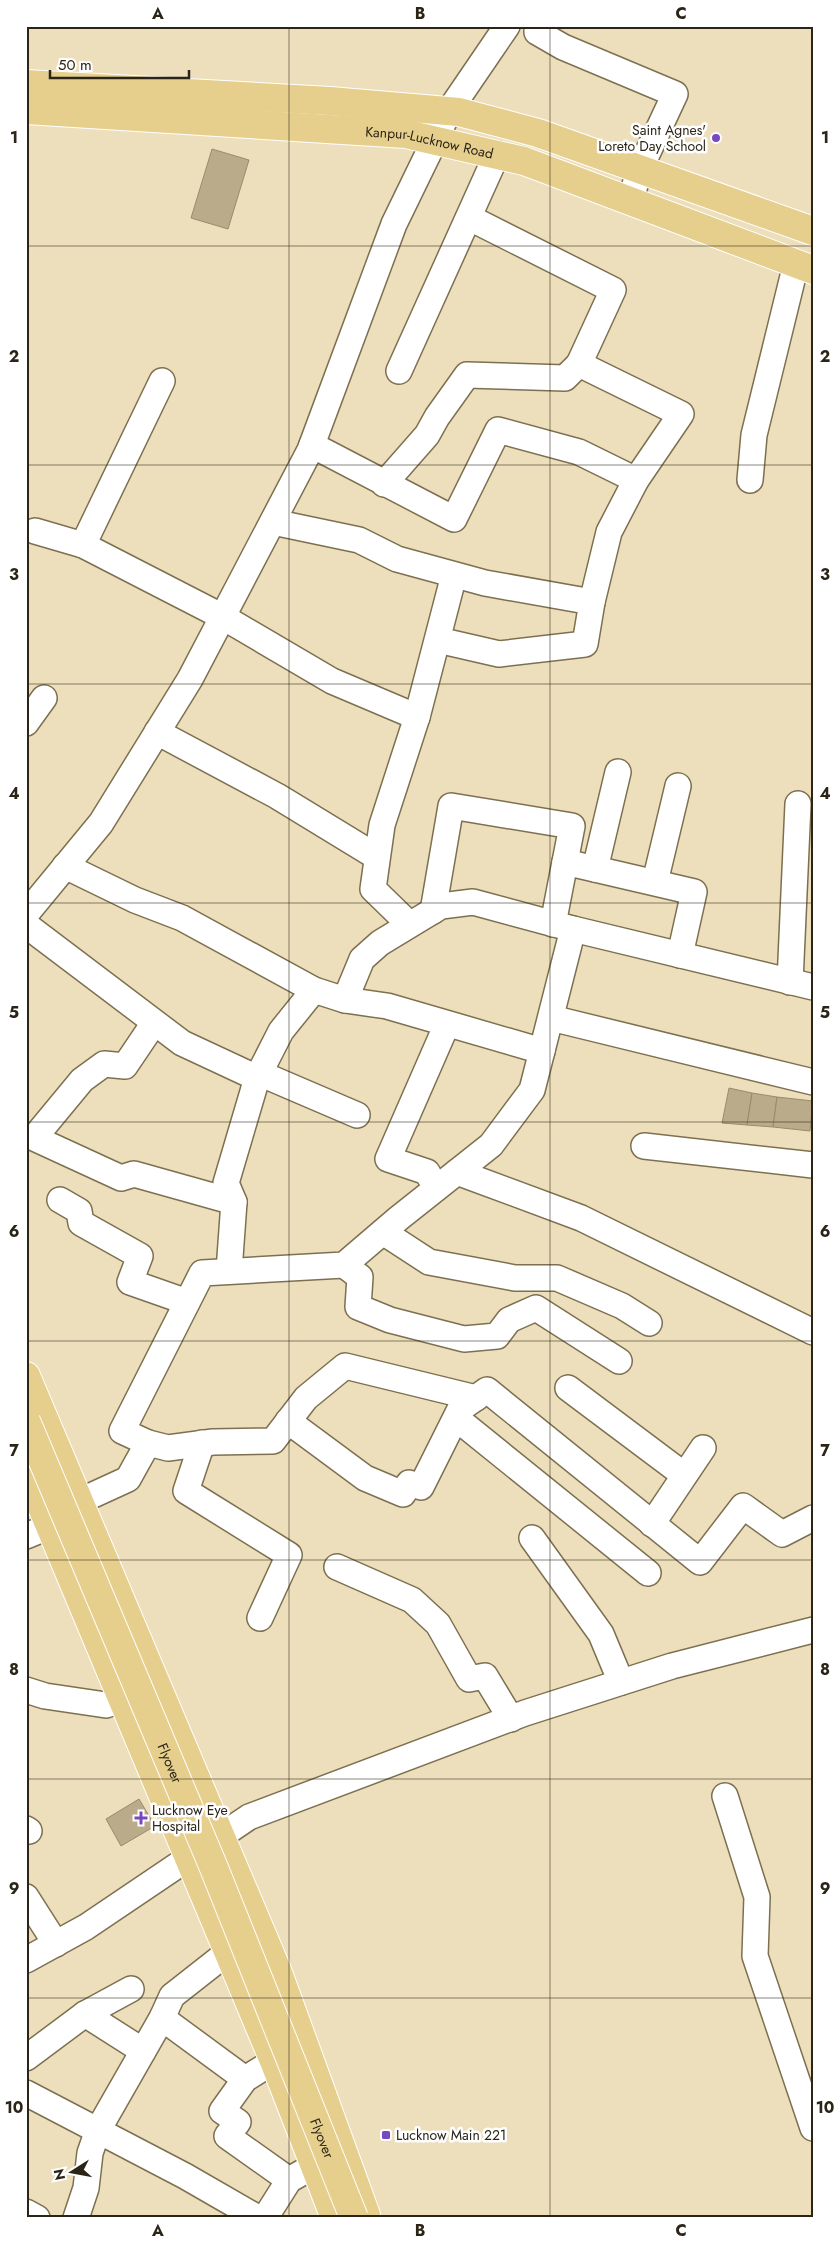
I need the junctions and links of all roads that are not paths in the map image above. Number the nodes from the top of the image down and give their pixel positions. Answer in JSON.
{"nodes":[{"id":1,"x":507,"y":26,"type":"edge"},
{"id":2,"x":541,"y":26,"type":"edge"},
{"id":3,"x":26,"y":84,"type":"edge"},
{"id":4,"x":160,"y":91,"type":"junction"},
{"id":5,"x":26,"y":110,"type":"edge"},
{"id":6,"x":449,"y":111,"type":"junction"},
{"id":7,"x":159,"y":119,"type":"junction"},
{"id":8,"x":435,"y":139,"type":"junction"},
{"id":9,"x":497,"y":154,"type":"junction"},
{"id":10,"x":640,"y":169,"type":"junction"},
{"id":11,"x":630,"y":201,"type":"junction"},
{"id":12,"x":470,"y":218,"type":"junction"},
{"id":13,"x":813,"y":231,"type":"edge"},
{"id":14,"x":804,"y":267,"type":"edge"},
{"id":15,"x":579,"y":364,"type":"junction"},
{"id":16,"x":399,"y":371,"type":"dead end"},
{"id":17,"x":162,"y":381,"type":"dead end"},
{"id":18,"x":312,"y":445,"type":"junction"},
{"id":19,"x":636,"y":480,"type":"junction"},
{"id":20,"x":750,"y":480,"type":"dead end"},
{"id":21,"x":384,"y":484,"type":"junction"},
{"id":22,"x":273,"y":522,"type":"junction"},
{"id":23,"x":35,"y":531,"type":"dead end"},
{"id":24,"x":83,"y":545,"type":"junction"},
{"id":25,"x":454,"y":575,"type":"junction"},
{"id":26,"x":592,"y":602,"type":"junction"},
{"id":27,"x":223,"y":617,"type":"junction"},
{"id":28,"x":438,"y":640,"type":"junction"},
{"id":29,"x":44,"y":698,"type":"dead end"},
{"id":30,"x":417,"y":717,"type":"junction"},
{"id":31,"x":26,"y":723,"type":"edge"},
{"id":32,"x":158,"y":732,"type":"junction"},
{"id":33,"x":618,"y":772,"type":"dead end"},
{"id":34,"x":678,"y":786,"type":"dead end"},
{"id":35,"x":798,"y":804,"type":"dead end"},
{"id":36,"x":377,"y":856,"type":"junction"},
{"id":37,"x":565,"y":862,"type":"junction"},
{"id":38,"x":65,"y":866,"type":"junction"},
{"id":39,"x":595,"y":869,"type":"junction"},
{"id":40,"x":655,"y":882,"type":"junction"},
{"id":41,"x":433,"y":911,"type":"junction"},
{"id":42,"x":26,"y":914,"type":"edge"},
{"id":43,"x":409,"y":924,"type":"junction"},
{"id":44,"x":26,"y":925,"type":"edge"},
{"id":45,"x":563,"y":926,"type":"junction"},
{"id":46,"x":680,"y":955,"type":"junction"},
{"id":47,"x":801,"y":984,"type":"edge"},
{"id":48,"x":314,"y":990,"type":"junction"},
{"id":49,"x":345,"y":1000,"type":"junction"},
{"id":50,"x":551,"y":1018,"type":"junction"},
{"id":51,"x":154,"y":1022,"type":"junction"},
{"id":52,"x":447,"y":1024,"type":"junction"},
{"id":53,"x":542,"y":1051,"type":"junction"},
{"id":54,"x":258,"y":1076,"type":"junction"},
{"id":55,"x":813,"y":1082,"type":"edge"},
{"id":56,"x":357,"y":1115,"type":"dead end"},
{"id":57,"x":35,"y":1121,"type":"edge"},
{"id":58,"x":644,"y":1146,"type":"dead end"},
{"id":59,"x":813,"y":1165,"type":"edge"},
{"id":60,"x":457,"y":1172,"type":"junction"},
{"id":61,"x":436,"y":1188,"type":"junction"},
{"id":62,"x":60,"y":1200,"type":"dead end"},
{"id":63,"x":234,"y":1202,"type":"junction"},
{"id":64,"x":384,"y":1232,"type":"junction"},
{"id":65,"x":344,"y":1265,"type":"junction"},
{"id":66,"x":229,"y":1271,"type":"junction"},
{"id":67,"x":187,"y":1302,"type":"junction"},
{"id":68,"x":649,"y":1323,"type":"dead end"},
{"id":69,"x":813,"y":1332,"type":"edge"},
{"id":70,"x":619,"y":1361,"type":"dead end"},
{"id":71,"x":26,"y":1376,"type":"edge"},
{"id":72,"x":568,"y":1388,"type":"dead end"},
{"id":73,"x":476,"y":1398,"type":"junction"},
{"id":74,"x":456,"y":1418,"type":"junction"},
{"id":75,"x":26,"y":1421,"type":"edge"},
{"id":76,"x":288,"y":1421,"type":"junction"},
{"id":77,"x":148,"y":1443,"type":"junction"},
{"id":78,"x":202,"y":1443,"type":"junction"},
{"id":79,"x":703,"y":1448,"type":"dead end"},
{"id":80,"x":26,"y":1469,"type":"edge"},
{"id":81,"x":684,"y":1475,"type":"junction"},
{"id":82,"x":80,"y":1501,"type":"junction"},
{"id":83,"x":813,"y":1518,"type":"edge"},
{"id":84,"x":652,"y":1524,"type":"junction"},
{"id":85,"x":38,"y":1531,"type":"edge"},
{"id":86,"x":532,"y":1538,"type":"dead end"},
{"id":87,"x":337,"y":1568,"type":"dead end"},
{"id":88,"x":648,"y":1572,"type":"dead end"},
{"id":89,"x":260,"y":1618,"type":"dead end"},
{"id":90,"x":813,"y":1630,"type":"edge"},
{"id":91,"x":621,"y":1682,"type":"junction"},
{"id":92,"x":26,"y":1690,"type":"edge"},
{"id":93,"x":122,"y":1699,"type":"junction"},
{"id":94,"x":511,"y":1719,"type":"junction"},
{"id":95,"x":725,"y":1796,"type":"dead end"},
{"id":96,"x":219,"y":1836,"type":"junction"},
{"id":97,"x":188,"y":1859,"type":"junction"},
{"id":98,"x":26,"y":1897,"type":"edge"},
{"id":99,"x":56,"y":1944,"type":"junction"},
{"id":100,"x":228,"y":1952,"type":"junction"},
{"id":101,"x":26,"y":1960,"type":"edge"},
{"id":102,"x":131,"y":1989,"type":"dead end"},
{"id":103,"x":86,"y":2014,"type":"junction"},
{"id":104,"x":162,"y":2018,"type":"junction"},
{"id":105,"x":306,"y":2049,"type":"junction"},
{"id":106,"x":143,"y":2051,"type":"junction"},
{"id":107,"x":26,"y":2058,"type":"edge"},
{"id":108,"x":274,"y":2061,"type":"junction"},
{"id":109,"x":245,"y":2079,"type":"junction"},
{"id":110,"x":26,"y":2093,"type":"edge"},
{"id":111,"x":813,"y":2128,"type":"edge"},
{"id":112,"x":98,"y":2130,"type":"junction"},
{"id":113,"x":314,"y":2166,"type":"junction"},
{"id":114,"x":289,"y":2180,"type":"junction"},
{"id":115,"x":26,"y":2212,"type":"edge"},
{"id":116,"x":37,"y":2218,"type":"edge"},
{"id":117,"x":76,"y":2218,"type":"edge"},
{"id":118,"x":258,"y":2218,"type":"edge"},
{"id":119,"x":265,"y":2218,"type":"edge"},
{"id":120,"x":335,"y":2218,"type":"edge"},
{"id":121,"x":354,"y":2218,"type":"edge"},
{"id":122,"x":367,"y":2218,"type":"edge"}],
"edges":[{"from":1,"to":6,"type":"street"},
{"from":2,"to":10,"type":"street"},
{"from":3,"to":4,"type":"main road","name":"Kanpur-Lucknow Road"},
{"from":4,"to":6,"type":"main road","name":"Kanpur-Lucknow Road"},
{"from":4,"to":7,"type":"main road"},
{"from":5,"to":7,"type":"main road","name":"Kanpur-Lucknow Road"},
{"from":6,"to":8,"type":"street"},
{"from":6,"to":10,"type":"main road","name":"Kanpur-Lucknow Road"},
{"from":7,"to":8,"type":"main road","name":"Kanpur-Lucknow Road"},
{"from":8,"to":9,"type":"main road","name":"Kanpur-Lucknow Road"},
{"from":8,"to":18,"type":"street"},
{"from":9,"to":11,"type":"main road","name":"Kanpur-Lucknow Road"},
{"from":9,"to":12,"type":"street"},
{"from":10,"to":11,"type":"street"},
{"from":10,"to":13,"type":"main road","name":"Kanpur-Lucknow Road"},
{"from":11,"to":14,"type":"main road","name":"Kanpur-Lucknow Road"},
{"from":12,"to":15,"type":"street"},
{"from":12,"to":16,"type":"street"},
{"from":14,"to":20,"type":"street"},
{"from":15,"to":19,"type":"street"},
{"from":15,"to":21,"type":"street"},
{"from":17,"to":24,"type":"street"},
{"from":18,"to":21,"type":"street"},
{"from":18,"to":22,"type":"street"},
{"from":19,"to":21,"type":"street"},
{"from":19,"to":26,"type":"street"},
{"from":22,"to":25,"type":"street"},
{"from":22,"to":27,"type":"street"},
{"from":23,"to":24,"type":"street"},
{"from":24,"to":27,"type":"street"},
{"from":25,"to":26,"type":"street"},
{"from":25,"to":28,"type":"street"},
{"from":26,"to":28,"type":"street"},
{"from":27,"to":30,"type":"street"},
{"from":27,"to":32,"type":"street"},
{"from":28,"to":30,"type":"street"},
{"from":29,"to":31,"type":"street"},
{"from":30,"to":36,"type":"street"},
{"from":32,"to":36,"type":"street"},
{"from":32,"to":38,"type":"street"},
{"from":33,"to":39,"type":"street"},
{"from":34,"to":40,"type":"street"},
{"from":35,"to":47,"type":"street"},
{"from":36,"to":43,"type":"street"},
{"from":37,"to":39,"type":"street"},
{"from":37,"to":41,"type":"street"},
{"from":37,"to":45,"type":"street"},
{"from":38,"to":42,"type":"street"},
{"from":38,"to":48,"type":"street"},
{"from":39,"to":40,"type":"street"},
{"from":40,"to":46,"type":"street"},
{"from":41,"to":43,"type":"street"},
{"from":41,"to":45,"type":"street"},
{"from":43,"to":49,"type":"street"},
{"from":44,"to":51,"type":"street"},
{"from":45,"to":46,"type":"street"},
{"from":45,"to":50,"type":"street"},
{"from":46,"to":47,"type":"street"},
{"from":48,"to":49,"type":"street"},
{"from":48,"to":54,"type":"street"},
{"from":49,"to":52,"type":"street"},
{"from":50,"to":53,"type":"street"},
{"from":50,"to":55,"type":"street"},
{"from":51,"to":54,"type":"street"},
{"from":51,"to":57,"type":"street"},
{"from":52,"to":53,"type":"street"},
{"from":52,"to":61,"type":"street"},
{"from":53,"to":60,"type":"street"},
{"from":54,"to":56,"type":"street"},
{"from":54,"to":63,"type":"street"},
{"from":57,"to":63,"type":"street"},
{"from":58,"to":59,"type":"street"},
{"from":60,"to":61,"type":"street"},
{"from":60,"to":69,"type":"street"},
{"from":61,"to":64,"type":"street"},
{"from":62,"to":67,"type":"street"},
{"from":63,"to":66,"type":"street"},
{"from":64,"to":65,"type":"street"},
{"from":64,"to":68,"type":"street"},
{"from":65,"to":66,"type":"street"},
{"from":65,"to":70,"type":"street"},
{"from":66,"to":67,"type":"street"},
{"from":67,"to":77,"type":"street"},
{"from":71,"to":82,"type":"main road"},
{"from":72,"to":81,"type":"street"},
{"from":73,"to":74,"type":"street"},
{"from":73,"to":76,"type":"street"},
{"from":73,"to":84,"type":"street"},
{"from":74,"to":76,"type":"street"},
{"from":74,"to":88,"type":"street"},
{"from":75,"to":121,"type":"main road","name":"Flyover","bridge":true},
{"from":76,"to":78,"type":"street"},
{"from":77,"to":78,"type":"street"},
{"from":77,"to":82,"type":"street"},
{"from":78,"to":89,"type":"street"},
{"from":79,"to":81,"type":"street"},
{"from":80,"to":85,"type":"main road"},
{"from":81,"to":84,"type":"street"},
{"from":82,"to":85,"type":"street"},
{"from":82,"to":96,"type":"main road"},
{"from":83,"to":84,"type":"street"},
{"from":85,"to":93,"type":"main road"},
{"from":86,"to":91,"type":"street"},
{"from":87,"to":94,"type":"street"},
{"from":90,"to":91,"type":"street"},
{"from":91,"to":94,"type":"street"},
{"from":92,"to":93,"type":"street"},
{"from":93,"to":97,"type":"main road"},
{"from":94,"to":96,"type":"street"},
{"from":95,"to":111,"type":"street"},
{"from":96,"to":97,"type":"street"},
{"from":96,"to":105,"type":"main road"},
{"from":97,"to":99,"type":"street"},
{"from":97,"to":100,"type":"main road"},
{"from":98,"to":99,"type":"street"},
{"from":99,"to":101,"type":"street"},
{"from":100,"to":104,"type":"street"},
{"from":100,"to":108,"type":"main road"},
{"from":102,"to":103,"type":"street"},
{"from":103,"to":106,"type":"street"},
{"from":103,"to":107,"type":"street"},
{"from":104,"to":106,"type":"street"},
{"from":104,"to":109,"type":"street"},
{"from":105,"to":108,"type":"street"},
{"from":105,"to":122,"type":"main road"},
{"from":106,"to":112,"type":"street"},
{"from":108,"to":109,"type":"street"},
{"from":108,"to":113,"type":"main road"},
{"from":109,"to":114,"type":"street"},
{"from":110,"to":112,"type":"street"},
{"from":112,"to":117,"type":"street"},
{"from":112,"to":118,"type":"street"},
{"from":113,"to":114,"type":"street"},
{"from":113,"to":120,"type":"main road"},
{"from":114,"to":119,"type":"street"},
{"from":115,"to":116,"type":"street"}]}
